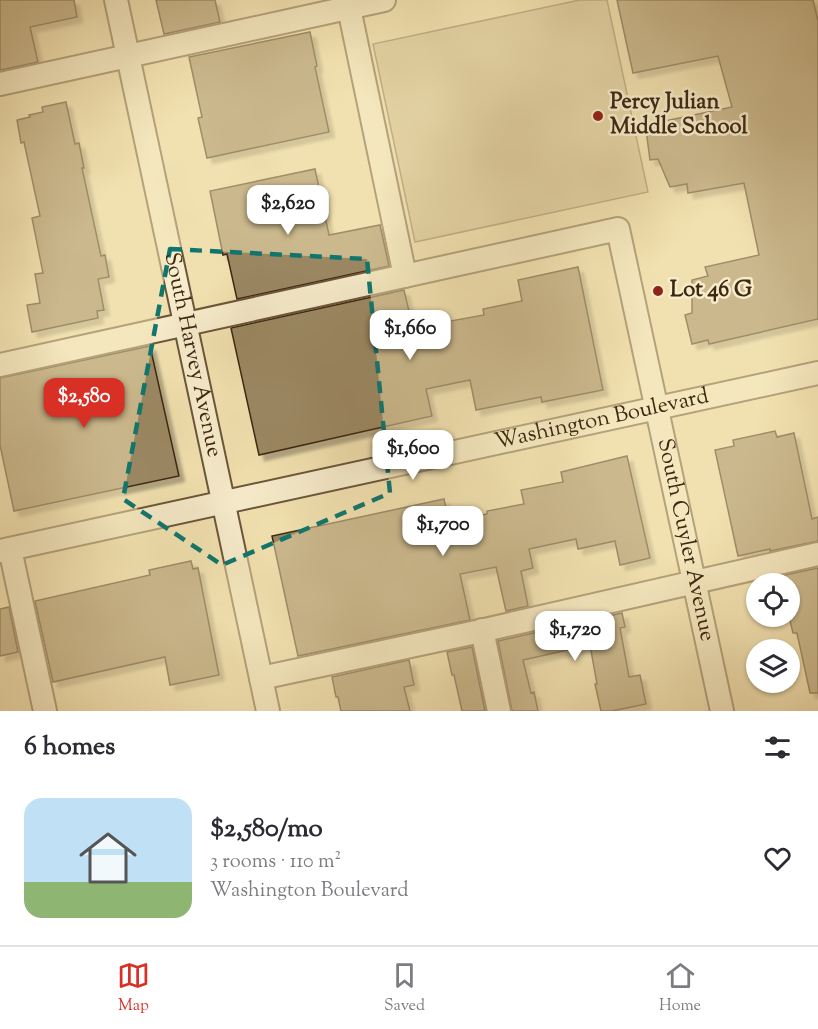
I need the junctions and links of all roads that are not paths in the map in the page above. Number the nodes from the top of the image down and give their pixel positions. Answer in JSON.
{"nodes":[{"id":1,"x":116,"y":0,"type":"edge"},
{"id":2,"x":384,"y":0,"type":"edge"},
{"id":3,"x":349,"y":8,"type":"junction"},
{"id":4,"x":128,"y":56,"type":"junction"},
{"id":5,"x":0,"y":84,"type":"edge"},
{"id":6,"x":405,"y":276,"type":"junction"},
{"id":7,"x":185,"y":325,"type":"junction"},
{"id":8,"x":0,"y":365,"type":"edge"},
{"id":9,"x":818,"y":373,"type":"edge"},
{"id":10,"x":657,"y":408,"type":"junction"},
{"id":11,"x":223,"y":502,"type":"junction"},
{"id":12,"x":5,"y":550,"type":"edge"},
{"id":13,"x":818,"y":554,"type":"edge"},
{"id":14,"x":694,"y":582,"type":"junction"},
{"id":15,"x":482,"y":630,"type":"junction"},
{"id":16,"x":261,"y":678,"type":"junction"},
{"id":17,"x":45,"y":711,"type":"edge"},
{"id":18,"x":268,"y":711,"type":"edge"},
{"id":19,"x":499,"y":711,"type":"edge"},
{"id":20,"x":722,"y":711,"type":"edge"}],
"edges":[{"from":1,"to":4,"type":"street","name":"South Harvey Avenue"},
{"from":2,"to":3,"type":"street"},
{"from":3,"to":4,"type":"street"},
{"from":3,"to":6,"type":"street"},
{"from":4,"to":5,"type":"street"},
{"from":4,"to":7,"type":"street","name":"South Harvey Avenue"},
{"from":6,"to":7,"type":"street"},
{"from":6,"to":10,"type":"street","name":"South Cuyler Avenue"},
{"from":7,"to":8,"type":"street"},
{"from":7,"to":11,"type":"street","name":"South Harvey Avenue"},
{"from":9,"to":10,"type":"street","name":"Washington Boulevard"},
{"from":10,"to":11,"type":"street","name":"Washington Boulevard"},
{"from":10,"to":14,"type":"street","name":"South Cuyler Avenue"},
{"from":11,"to":12,"type":"street","name":"Washington Boulevard"},
{"from":11,"to":16,"type":"street","name":"South Harvey Avenue"},
{"from":12,"to":17,"type":"street"},
{"from":13,"to":14,"type":"street"},
{"from":14,"to":15,"type":"street"},
{"from":14,"to":20,"type":"street","name":"South Cuyler Avenue"},
{"from":15,"to":16,"type":"street"},
{"from":15,"to":19,"type":"street"},
{"from":16,"to":18,"type":"street","name":"South Harvey Avenue"}]}
